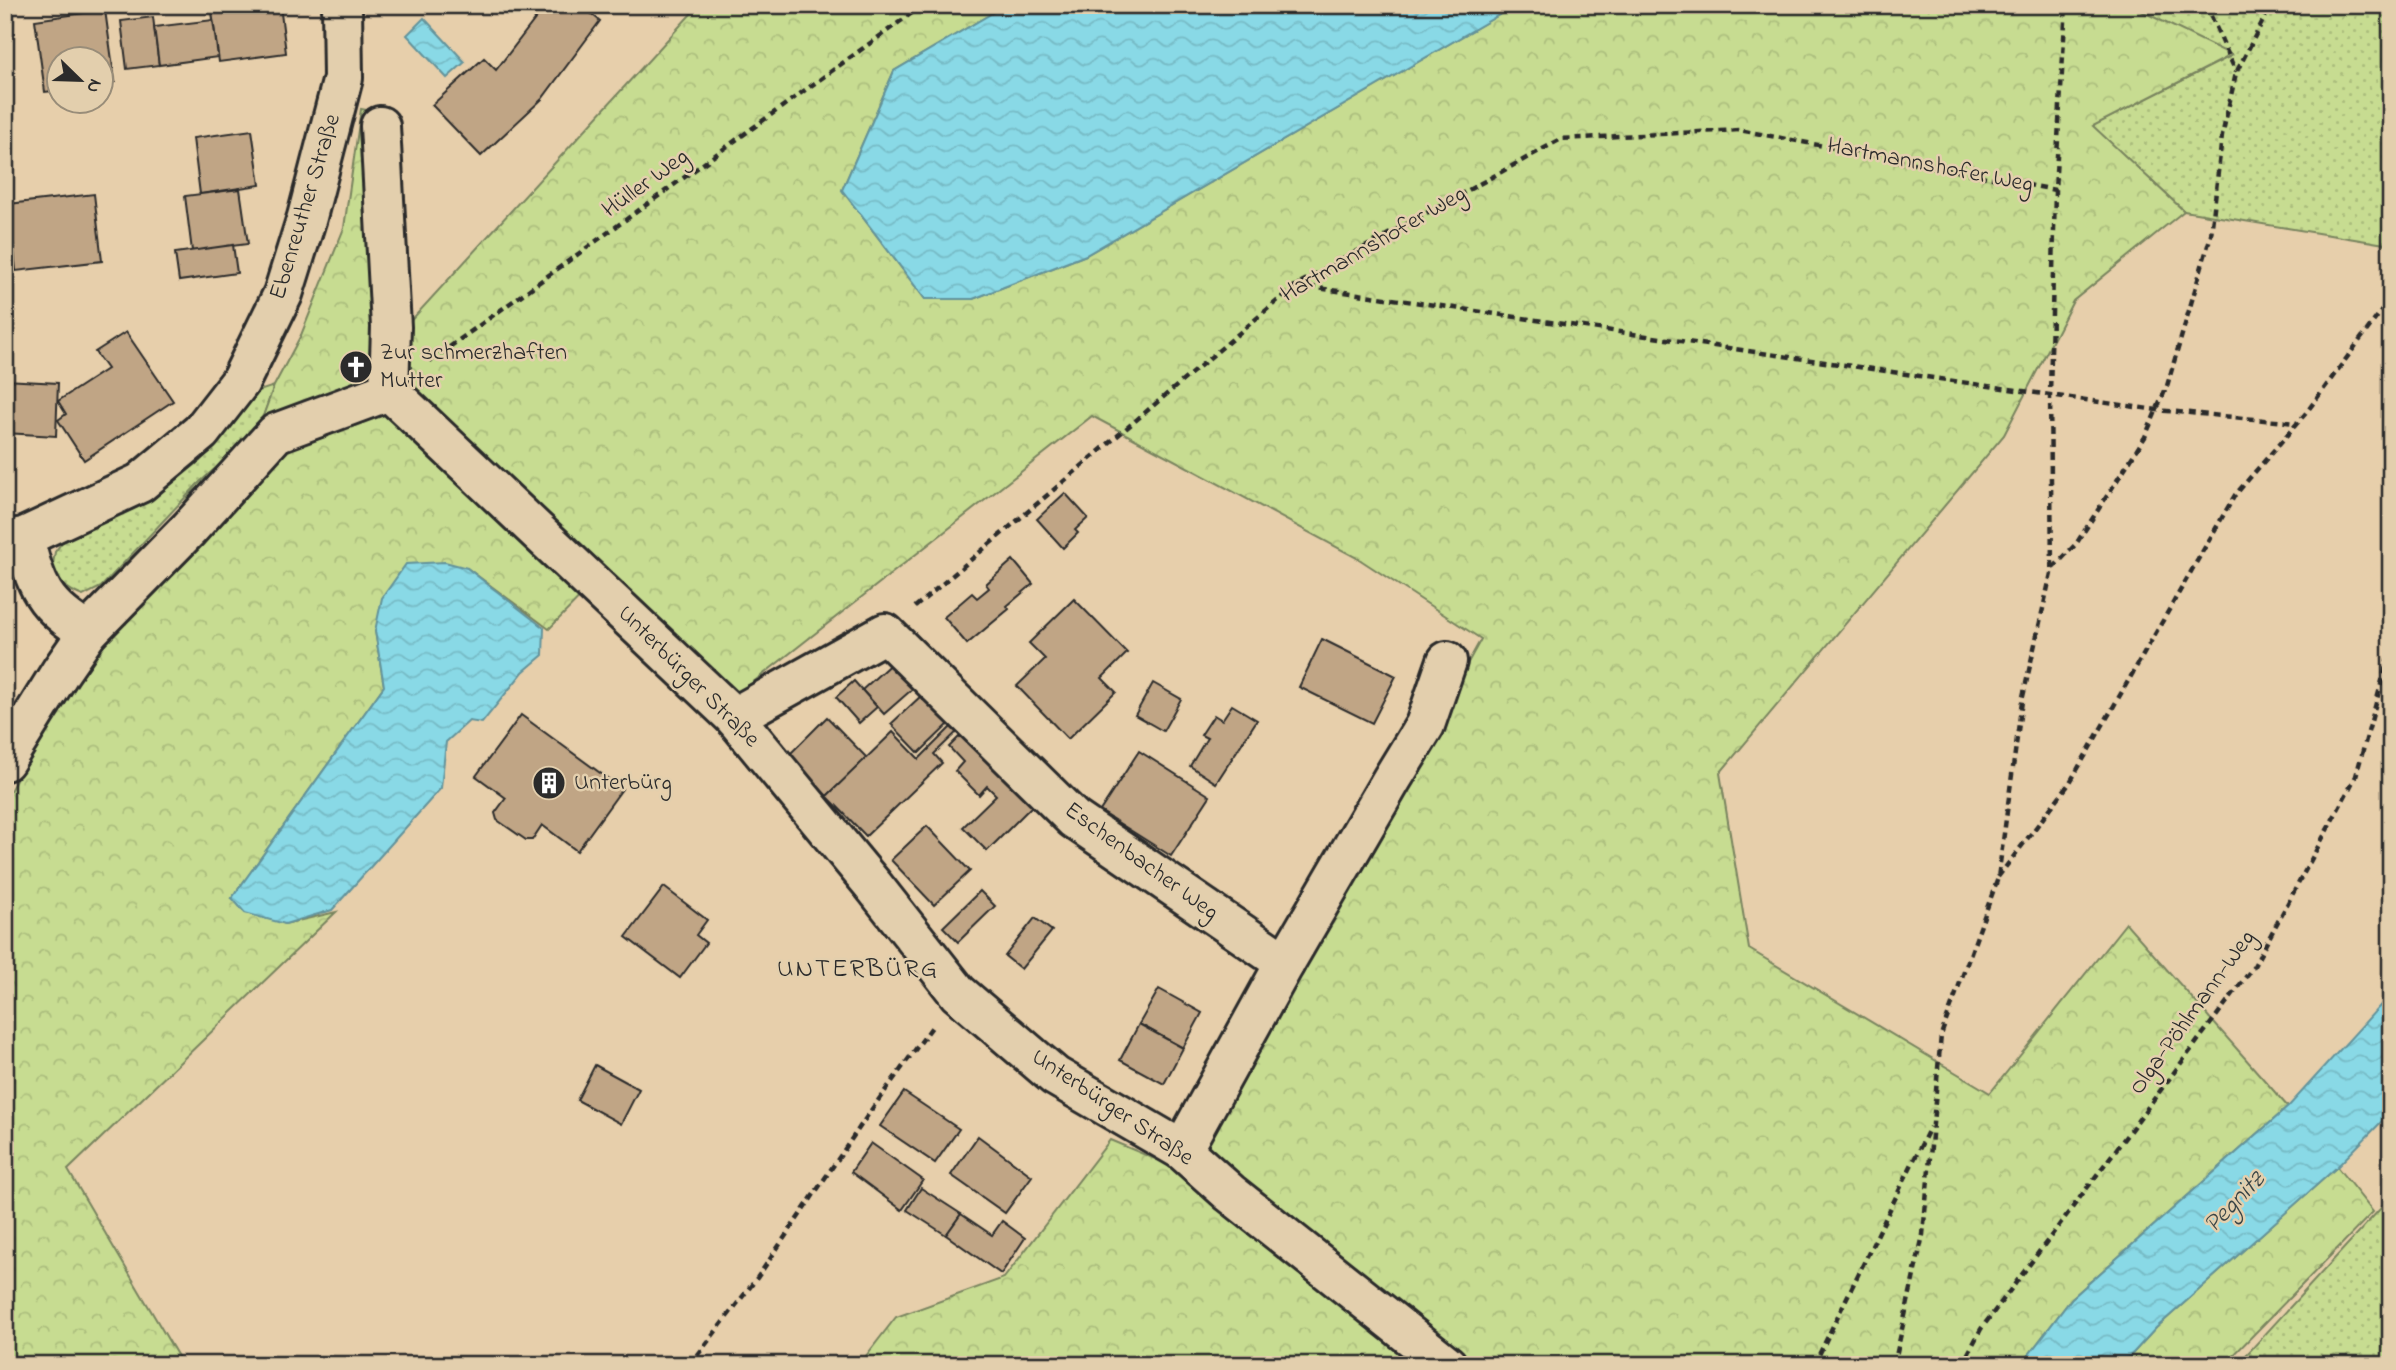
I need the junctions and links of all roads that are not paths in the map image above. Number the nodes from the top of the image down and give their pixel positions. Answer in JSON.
{"nodes":[{"id":1,"x":342,"y":5,"type":"edge"},
{"id":2,"x":380,"y":126,"type":"dead end"},
{"id":3,"x":389,"y":391,"type":"junction"},
{"id":4,"x":15,"y":538,"type":"edge"},
{"id":5,"x":88,"y":632,"type":"junction"},
{"id":6,"x":1447,"y":661,"type":"dead end"},
{"id":7,"x":734,"y":718,"type":"junction"},
{"id":8,"x":5,"y":761,"type":"edge"},
{"id":9,"x":1285,"y":963,"type":"junction"},
{"id":10,"x":1182,"y":1150,"type":"junction"},
{"id":11,"x":1447,"y":1365,"type":"edge"}],
"edges":[{"from":1,"to":4,"type":"street","name":"Ebenreuther Straße"},
{"from":2,"to":3,"type":"street"},
{"from":3,"to":5,"type":"street"},
{"from":3,"to":7,"type":"street","name":"Unterbürger Straße"},
{"from":4,"to":5,"type":"street"},
{"from":5,"to":8,"type":"street"},
{"from":6,"to":9,"type":"street"},
{"from":7,"to":9,"type":"street","name":"Eschenbacher Weg"},
{"from":7,"to":10,"type":"street","name":"Unterbürger Straße"},
{"from":9,"to":10,"type":"street"},
{"from":10,"to":11,"type":"street","name":"Unterbürger Straße"}]}
